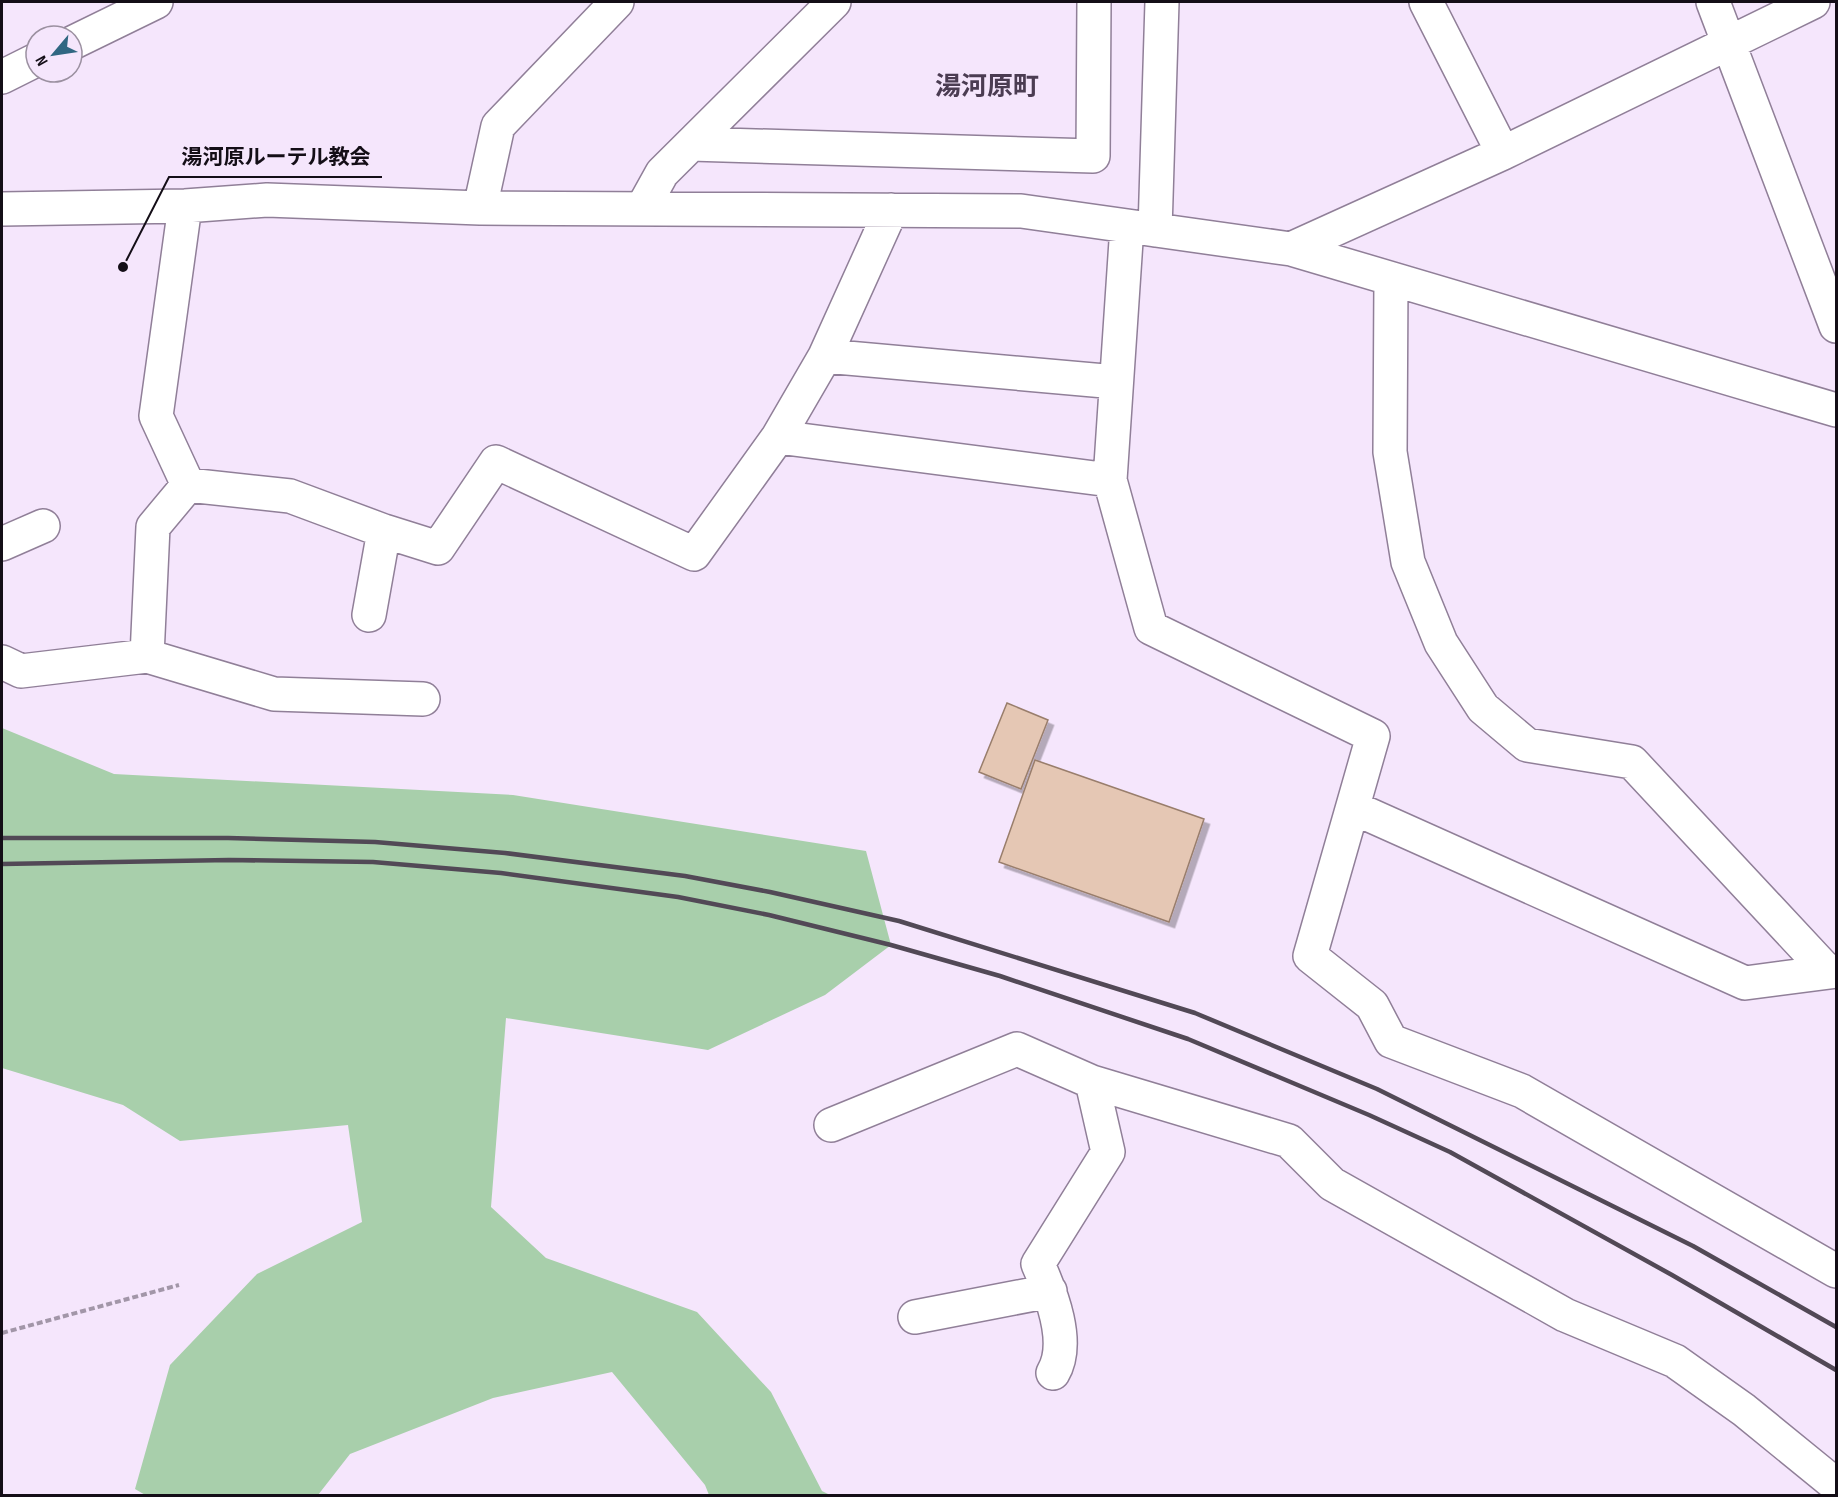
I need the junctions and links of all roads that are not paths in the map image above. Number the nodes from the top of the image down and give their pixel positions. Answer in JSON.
{"nodes":[{"id":1,"x":156,"y":2,"type":"edge"},
{"id":2,"x":617,"y":2,"type":"edge"},
{"id":3,"x":834,"y":2,"type":"edge"},
{"id":4,"x":1094,"y":2,"type":"edge"},
{"id":5,"x":1162,"y":2,"type":"edge"},
{"id":6,"x":1426,"y":2,"type":"edge"},
{"id":7,"x":1713,"y":2,"type":"edge"},
{"id":8,"x":1813,"y":2,"type":"edge"},
{"id":9,"x":84,"y":37,"type":"edge"},
{"id":10,"x":1727,"y":43,"type":"junction"},
{"id":11,"x":24,"y":66,"type":"edge"},
{"id":12,"x":2,"y":77,"type":"edge"},
{"id":13,"x":691,"y":144,"type":"junction"},
{"id":14,"x":1503,"y":153,"type":"junction"},
{"id":15,"x":184,"y":206,"type":"junction"},
{"id":16,"x":480,"y":208,"type":"junction"},
{"id":17,"x":2,"y":209,"type":"edge"},
{"id":18,"x":642,"y":209,"type":"junction"},
{"id":19,"x":891,"y":210,"type":"junction"},
{"id":20,"x":1141,"y":228,"type":"junction"},
{"id":21,"x":1291,"y":249,"type":"junction"},
{"id":22,"x":1391,"y":279,"type":"junction"},
{"id":23,"x":1836,"y":326,"type":"edge"},
{"id":24,"x":825,"y":356,"type":"junction"},
{"id":25,"x":1116,"y":382,"type":"junction"},
{"id":26,"x":1834,"y":417,"type":"edge"},
{"id":27,"x":778,"y":437,"type":"junction"},
{"id":28,"x":1110,"y":480,"type":"junction"},
{"id":29,"x":188,"y":485,"type":"junction"},
{"id":30,"x":43,"y":526,"type":"dead end"},
{"id":31,"x":384,"y":531,"type":"junction"},
{"id":32,"x":2,"y":544,"type":"edge"},
{"id":33,"x":369,"y":615,"type":"dead end"},
{"id":34,"x":147,"y":656,"type":"junction"},
{"id":35,"x":2,"y":662,"type":"edge"},
{"id":36,"x":423,"y":699,"type":"dead end"},
{"id":37,"x":1354,"y":808,"type":"junction"},
{"id":38,"x":1832,"y":971,"type":"edge"},
{"id":39,"x":1092,"y":1082,"type":"junction"},
{"id":40,"x":831,"y":1125,"type":"dead end"},
{"id":41,"x":1836,"y":1271,"type":"edge"},
{"id":42,"x":1050,"y":1292,"type":"junction"},
{"id":43,"x":915,"y":1317,"type":"dead end"},
{"id":44,"x":1053,"y":1373,"type":"dead end"},
{"id":45,"x":1836,"y":1485,"type":"edge"}],
"edges":[{"from":1,"to":9,"type":"street"},
{"from":2,"to":16,"type":"street"},
{"from":3,"to":13,"type":"street"},
{"from":4,"to":13,"type":"street"},
{"from":5,"to":20,"type":"street"},
{"from":6,"to":14,"type":"street"},
{"from":7,"to":10,"type":"street"},
{"from":8,"to":10,"type":"street"},
{"from":10,"to":14,"type":"street"},
{"from":10,"to":23,"type":"street"},
{"from":11,"to":12,"type":"street"},
{"from":13,"to":18,"type":"street"},
{"from":14,"to":21,"type":"street"},
{"from":15,"to":16,"type":"street"},
{"from":15,"to":17,"type":"street"},
{"from":15,"to":29,"type":"street"},
{"from":16,"to":18,"type":"street"},
{"from":18,"to":19,"type":"street"},
{"from":19,"to":20,"type":"street"},
{"from":19,"to":24,"type":"street"},
{"from":20,"to":21,"type":"street"},
{"from":20,"to":25,"type":"street"},
{"from":21,"to":22,"type":"street"},
{"from":22,"to":26,"type":"street"},
{"from":22,"to":38,"type":"street"},
{"from":24,"to":25,"type":"street"},
{"from":24,"to":27,"type":"street"},
{"from":25,"to":28,"type":"street"},
{"from":27,"to":28,"type":"street"},
{"from":27,"to":31,"type":"street"},
{"from":28,"to":37,"type":"street"},
{"from":29,"to":31,"type":"street"},
{"from":29,"to":34,"type":"street"},
{"from":30,"to":32,"type":"street"},
{"from":31,"to":33,"type":"street"},
{"from":34,"to":35,"type":"street"},
{"from":34,"to":36,"type":"street"},
{"from":37,"to":38,"type":"street"},
{"from":37,"to":41,"type":"street"},
{"from":39,"to":40,"type":"street"},
{"from":39,"to":42,"type":"street"},
{"from":39,"to":45,"type":"street"},
{"from":42,"to":43,"type":"street"},
{"from":42,"to":44,"type":"street"}]}
